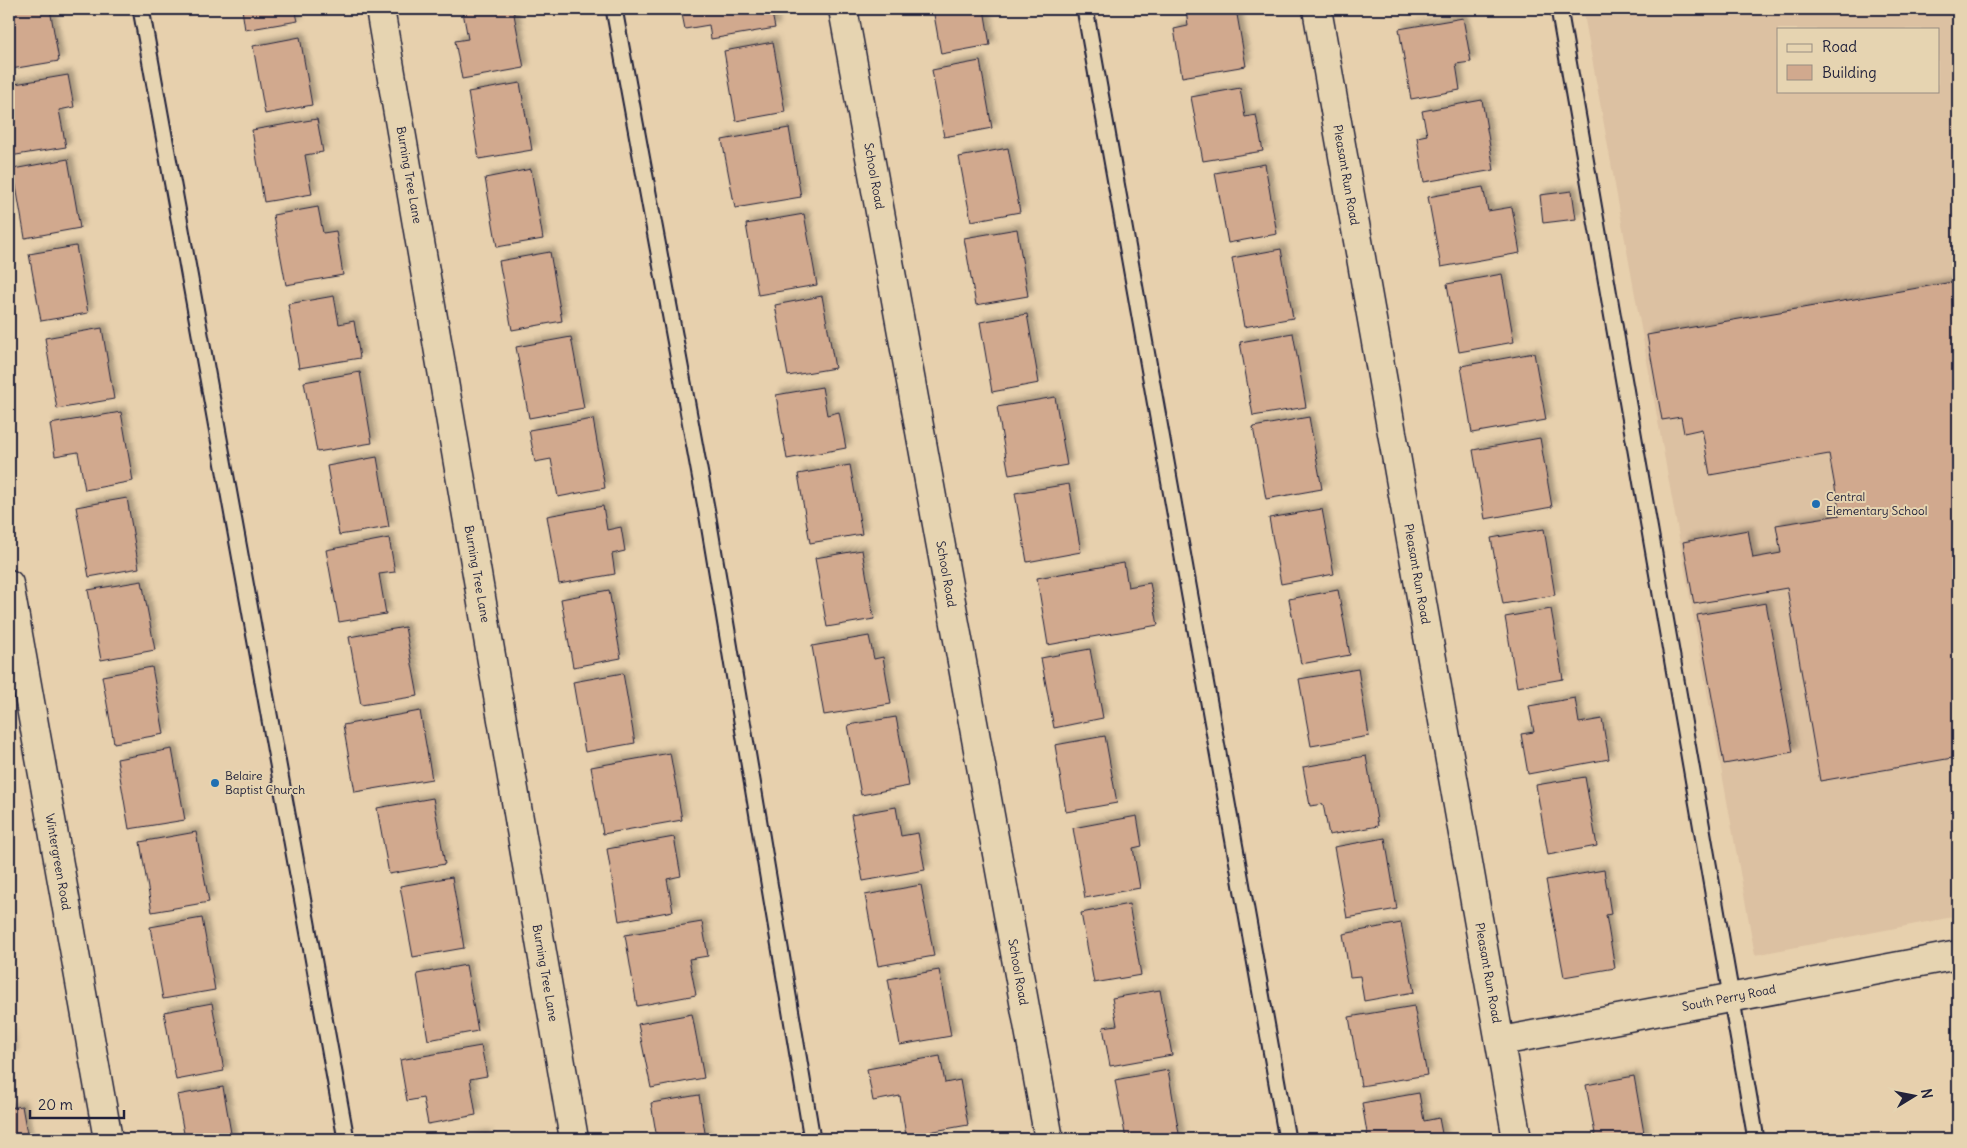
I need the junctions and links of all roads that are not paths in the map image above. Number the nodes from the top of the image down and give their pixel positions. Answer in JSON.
{"nodes":[{"id":1,"x":141,"y":9,"type":"edge"},
{"id":2,"x":380,"y":9,"type":"edge"},
{"id":3,"x":614,"y":9,"type":"edge"},
{"id":4,"x":844,"y":9,"type":"edge"},
{"id":5,"x":1085,"y":9,"type":"edge"},
{"id":6,"x":1317,"y":9,"type":"edge"},
{"id":7,"x":1559,"y":9,"type":"edge"},
{"id":8,"x":9,"y":584,"type":"edge"},
{"id":9,"x":1958,"y":956,"type":"edge"},
{"id":10,"x":1733,"y":998,"type":"junction"},
{"id":11,"x":1501,"y":1041,"type":"junction"},
{"id":12,"x":108,"y":1139,"type":"edge"},
{"id":13,"x":346,"y":1139,"type":"edge"},
{"id":14,"x":574,"y":1139,"type":"edge"},
{"id":15,"x":812,"y":1139,"type":"edge"},
{"id":16,"x":1048,"y":1139,"type":"edge"},
{"id":17,"x":1287,"y":1139,"type":"edge"},
{"id":18,"x":1517,"y":1139,"type":"edge"},
{"id":19,"x":1756,"y":1139,"type":"edge"}],
"edges":[{"from":1,"to":13,"type":"lane"},
{"from":2,"to":14,"type":"street","name":"Burning Tree Lane"},
{"from":3,"to":15,"type":"lane"},
{"from":4,"to":16,"type":"street","name":"School Road"},
{"from":5,"to":17,"type":"lane"},
{"from":6,"to":11,"type":"street","name":"Pleasant Run Road"},
{"from":7,"to":10,"type":"lane"},
{"from":8,"to":12,"type":"street","name":"Wintergreen Road"},
{"from":9,"to":10,"type":"street","name":"South Perry Road"},
{"from":10,"to":11,"type":"street","name":"South Perry Road"},
{"from":10,"to":19,"type":"lane"},
{"from":11,"to":18,"type":"street","name":"Pleasant Run Road"}]}
